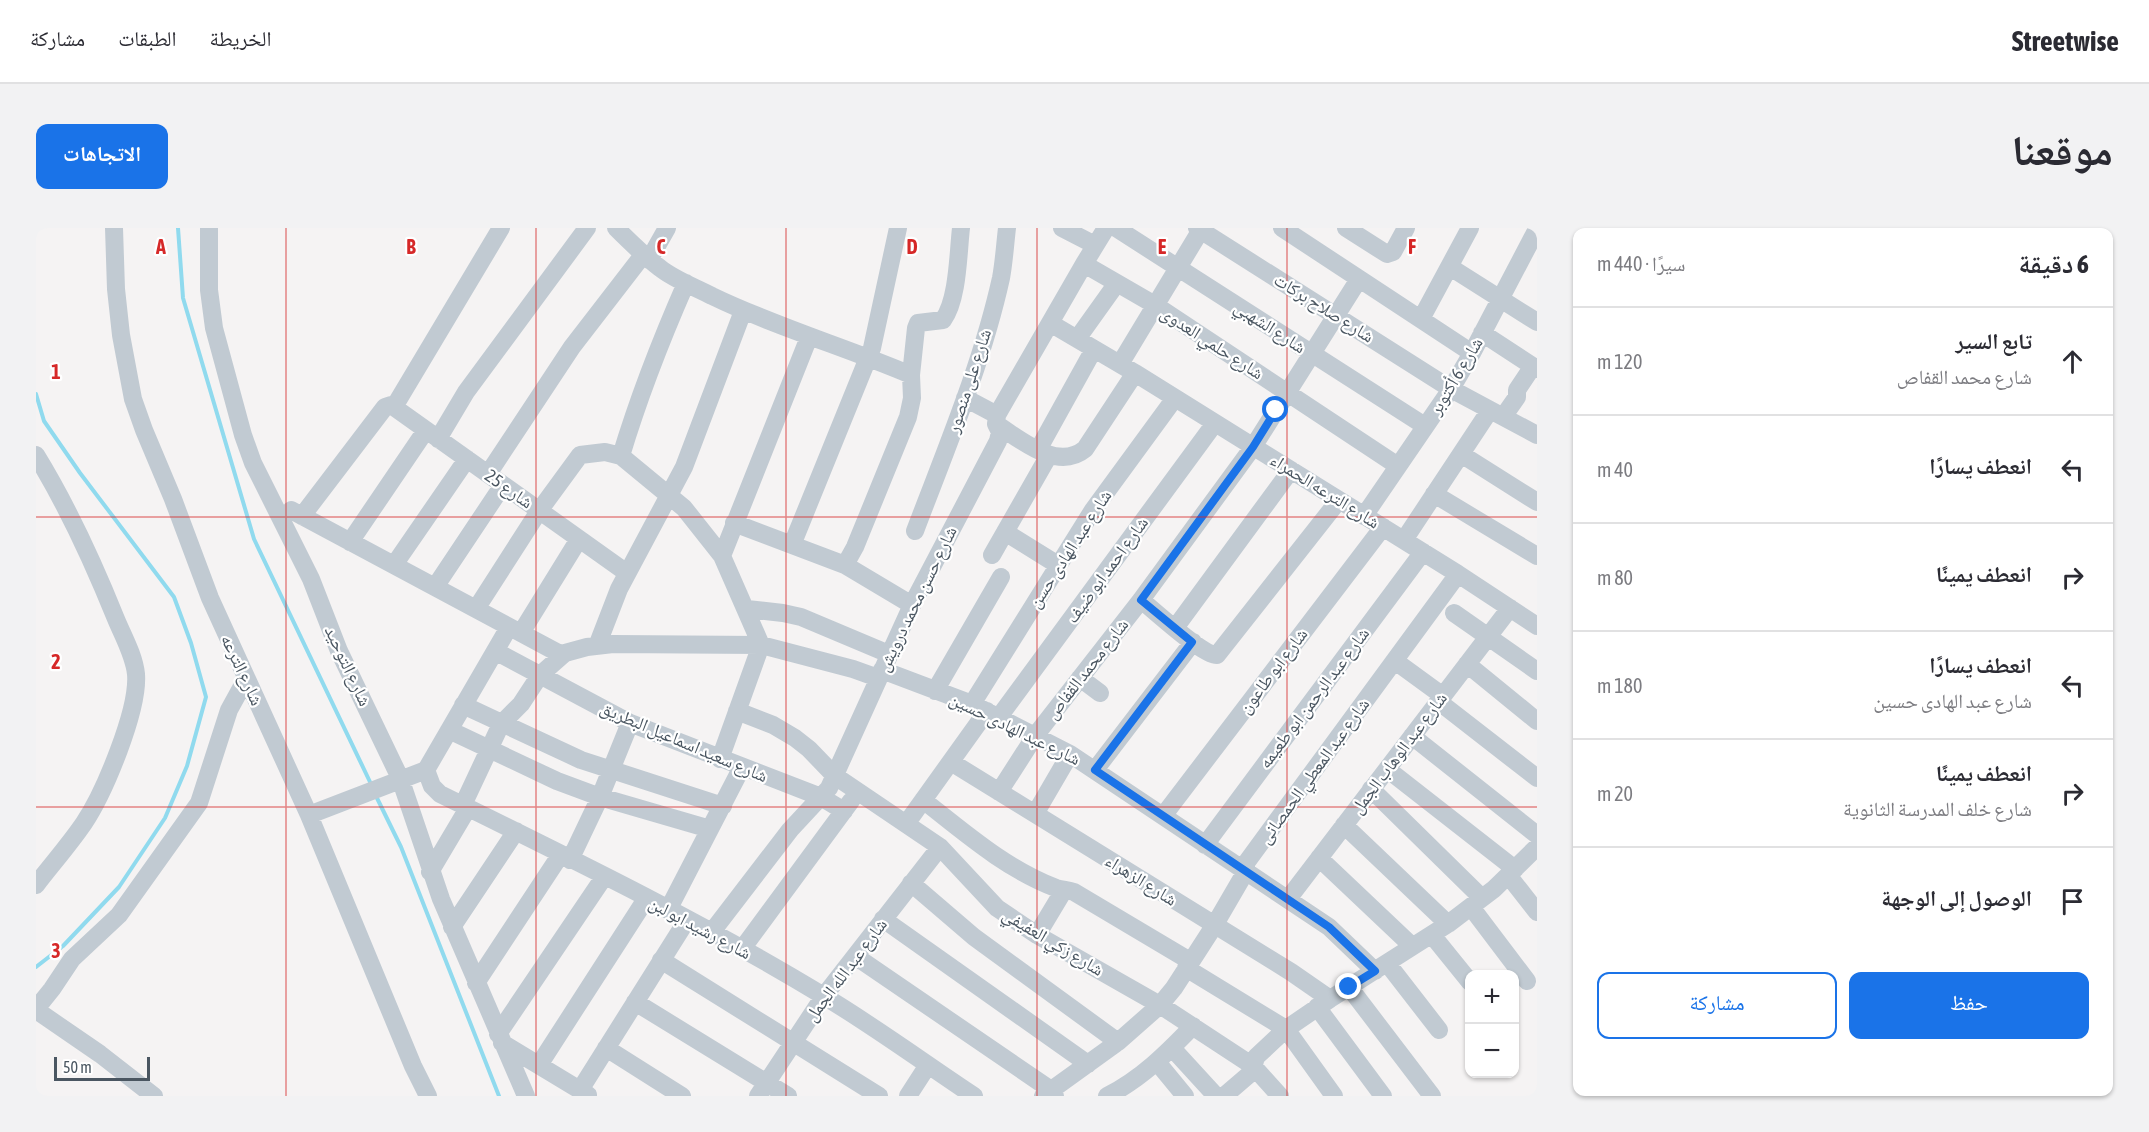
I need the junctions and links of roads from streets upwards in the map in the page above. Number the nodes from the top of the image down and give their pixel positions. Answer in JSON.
{"nodes":[{"id":1,"x":114,"y":228,"type":"edge"},
{"id":2,"x":209,"y":228,"type":"edge"},
{"id":3,"x":501,"y":228,"type":"edge"},
{"id":4,"x":587,"y":228,"type":"edge"},
{"id":5,"x":616,"y":228,"type":"edge"},
{"id":6,"x":667,"y":228,"type":"edge"},
{"id":7,"x":898,"y":228,"type":"edge"},
{"id":8,"x":962,"y":228,"type":"edge"},
{"id":9,"x":1007,"y":228,"type":"edge"},
{"id":10,"x":1062,"y":228,"type":"edge"},
{"id":11,"x":1106,"y":228,"type":"edge"},
{"id":12,"x":1116,"y":228,"type":"edge"},
{"id":13,"x":1282,"y":228,"type":"edge"},
{"id":14,"x":1346,"y":228,"type":"edge"},
{"id":15,"x":1406,"y":228,"type":"edge"},
{"id":16,"x":1470,"y":228,"type":"edge"},
{"id":17,"x":1200,"y":229,"type":"edge"},
{"id":18,"x":1537,"y":229,"type":"edge"},
{"id":19,"x":1095,"y":245,"type":"junction"},
{"id":20,"x":1532,"y":250,"type":"edge"},
{"id":21,"x":646,"y":257,"type":"junction"},
{"id":22,"x":1084,"y":264,"type":"junction"},
{"id":23,"x":1450,"y":267,"type":"junction"},
{"id":24,"x":1178,"y":268,"type":"junction"},
{"id":25,"x":1359,"y":279,"type":"junction"},
{"id":26,"x":686,"y":283,"type":"junction"},
{"id":27,"x":1117,"y":283,"type":"junction"},
{"id":28,"x":1501,"y":298,"type":"junction"},
{"id":29,"x":1155,"y":305,"type":"junction"},
{"id":30,"x":742,"y":311,"type":"junction"},
{"id":31,"x":1336,"y":316,"type":"junction"},
{"id":32,"x":1421,"y":319,"type":"junction"},
{"id":33,"x":1537,"y":322,"type":"edge"},
{"id":34,"x":1050,"y":323,"type":"junction"},
{"id":35,"x":1482,"y":333,"type":"junction"},
{"id":36,"x":808,"y":337,"type":"junction"},
{"id":37,"x":1077,"y":339,"type":"junction"},
{"id":38,"x":1094,"y":350,"type":"junction"},
{"id":39,"x":1311,"y":353,"type":"junction"},
{"id":40,"x":1472,"y":353,"type":"junction"},
{"id":41,"x":868,"y":357,"type":"junction"},
{"id":42,"x":1535,"y":367,"type":"edge"},
{"id":43,"x":1127,"y":369,"type":"junction"},
{"id":44,"x":911,"y":375,"type":"junction"},
{"id":45,"x":1451,"y":389,"type":"junction"},
{"id":46,"x":1288,"y":392,"type":"junction"},
{"id":47,"x":965,"y":398,"type":"junction"},
{"id":48,"x":1175,"y":398,"type":"junction"},
{"id":49,"x":392,"y":406,"type":"junction"},
{"id":50,"x":1496,"y":413,"type":"junction"},
{"id":51,"x":997,"y":420,"type":"junction"},
{"id":52,"x":1215,"y":423,"type":"junction"},
{"id":53,"x":1425,"y":426,"type":"junction"},
{"id":54,"x":1537,"y":434,"type":"edge"},
{"id":55,"x":432,"y":435,"type":"junction"},
{"id":56,"x":1253,"y":447,"type":"junction"},
{"id":57,"x":1043,"y":452,"type":"junction"},
{"id":58,"x":1461,"y":454,"type":"junction"},
{"id":59,"x":36,"y":455,"type":"edge"},
{"id":60,"x":621,"y":456,"type":"junction"},
{"id":61,"x":467,"y":459,"type":"junction"},
{"id":62,"x":1398,"y":466,"type":"junction"},
{"id":63,"x":1291,"y":470,"type":"junction"},
{"id":64,"x":488,"y":474,"type":"junction"},
{"id":65,"x":503,"y":485,"type":"junction"},
{"id":66,"x":670,"y":494,"type":"junction"},
{"id":67,"x":1434,"y":494,"type":"junction"},
{"id":68,"x":272,"y":500,"type":"junction"},
{"id":69,"x":1339,"y":500,"type":"junction"},
{"id":70,"x":1537,"y":502,"type":"edge"},
{"id":71,"x":539,"y":511,"type":"junction"},
{"id":72,"x":302,"y":516,"type":"junction"},
{"id":73,"x":1364,"y":516,"type":"junction"},
{"id":74,"x":734,"y":523,"type":"junction"},
{"id":75,"x":1383,"y":527,"type":"junction"},
{"id":76,"x":915,"y":531,"type":"dead end"},
{"id":77,"x":1005,"y":532,"type":"junction"},
{"id":78,"x":579,"y":538,"type":"junction"},
{"id":79,"x":1404,"y":540,"type":"junction"},
{"id":80,"x":350,"y":542,"type":"junction"},
{"id":81,"x":792,"y":545,"type":"junction"},
{"id":82,"x":1423,"y":552,"type":"junction"},
{"id":83,"x":992,"y":555,"type":"dead end"},
{"id":84,"x":722,"y":556,"type":"junction"},
{"id":85,"x":1537,"y":556,"type":"edge"},
{"id":86,"x":394,"y":565,"type":"junction"},
{"id":87,"x":845,"y":565,"type":"junction"},
{"id":88,"x":1058,"y":565,"type":"junction"},
{"id":89,"x":627,"y":573,"type":"junction"},
{"id":90,"x":1458,"y":574,"type":"junction"},
{"id":91,"x":1001,"y":578,"type":"dead end"},
{"id":92,"x":435,"y":587,"type":"junction"},
{"id":93,"x":1141,"y":600,"type":"junction"},
{"id":94,"x":912,"y":605,"type":"junction"},
{"id":95,"x":1510,"y":608,"type":"junction"},
{"id":96,"x":476,"y":609,"type":"junction"},
{"id":97,"x":747,"y":609,"type":"junction"},
{"id":98,"x":1454,"y":613,"type":"dead end"},
{"id":99,"x":1534,"y":619,"type":"edge"},
{"id":100,"x":1175,"y":628,"type":"junction"},
{"id":101,"x":515,"y":630,"type":"junction"},
{"id":102,"x":1488,"y":636,"type":"junction"},
{"id":103,"x":1192,"y":642,"type":"junction"},
{"id":104,"x":761,"y":645,"type":"junction"},
{"id":105,"x":597,"y":646,"type":"junction"},
{"id":106,"x":495,"y":651,"type":"junction"},
{"id":107,"x":562,"y":656,"type":"junction"},
{"id":108,"x":1395,"y":661,"type":"junction"},
{"id":109,"x":1467,"y":664,"type":"junction"},
{"id":110,"x":883,"y":667,"type":"junction"},
{"id":111,"x":1537,"y":671,"type":"edge"},
{"id":112,"x":540,"y":675,"type":"junction"},
{"id":113,"x":1080,"y":678,"type":"junction"},
{"id":114,"x":246,"y":679,"type":"junction"},
{"id":115,"x":935,"y":690,"type":"junction"},
{"id":116,"x":1100,"y":693,"type":"dead end"},
{"id":117,"x":1440,"y":698,"type":"junction"},
{"id":118,"x":463,"y":705,"type":"junction"},
{"id":119,"x":737,"y":711,"type":"junction"},
{"id":120,"x":986,"y":711,"type":"junction"},
{"id":121,"x":1537,"y":721,"type":"edge"},
{"id":122,"x":630,"y":723,"type":"junction"},
{"id":123,"x":501,"y":724,"type":"junction"},
{"id":124,"x":449,"y":730,"type":"junction"},
{"id":125,"x":1035,"y":736,"type":"junction"},
{"id":126,"x":1412,"y":736,"type":"junction"},
{"id":127,"x":489,"y":749,"type":"junction"},
{"id":128,"x":1070,"y":754,"type":"junction"},
{"id":129,"x":720,"y":759,"type":"junction"},
{"id":130,"x":951,"y":762,"type":"junction"},
{"id":131,"x":742,"y":767,"type":"junction"},
{"id":132,"x":1387,"y":769,"type":"junction"},
{"id":133,"x":426,"y":770,"type":"junction"},
{"id":134,"x":610,"y":770,"type":"junction"},
{"id":135,"x":1095,"y":770,"type":"junction"},
{"id":136,"x":835,"y":776,"type":"junction"},
{"id":137,"x":1537,"y":777,"type":"edge"},
{"id":138,"x":400,"y":778,"type":"junction"},
{"id":139,"x":1371,"y":789,"type":"junction"},
{"id":140,"x":858,"y":792,"type":"junction"},
{"id":141,"x":999,"y":792,"type":"junction"},
{"id":142,"x":600,"y":797,"type":"junction"},
{"id":143,"x":821,"y":797,"type":"junction"},
{"id":144,"x":923,"y":800,"type":"junction"},
{"id":145,"x":465,"y":806,"type":"junction"},
{"id":146,"x":723,"y":806,"type":"junction"},
{"id":147,"x":844,"y":811,"type":"junction"},
{"id":148,"x":1035,"y":814,"type":"junction"},
{"id":149,"x":309,"y":815,"type":"junction"},
{"id":150,"x":1163,"y":816,"type":"junction"},
{"id":151,"x":906,"y":824,"type":"junction"},
{"id":152,"x":1344,"y":825,"type":"junction"},
{"id":153,"x":710,"y":828,"type":"junction"},
{"id":154,"x":516,"y":831,"type":"junction"},
{"id":155,"x":1537,"y":835,"type":"edge"},
{"id":156,"x":1205,"y":845,"type":"junction"},
{"id":157,"x":940,"y":847,"type":"junction"},
{"id":158,"x":1537,"y":848,"type":"edge"},
{"id":159,"x":566,"y":857,"type":"junction"},
{"id":160,"x":1319,"y":858,"type":"junction"},
{"id":161,"x":1246,"y":871,"type":"junction"},
{"id":162,"x":430,"y":872,"type":"junction"},
{"id":163,"x":1512,"y":872,"type":"junction"},
{"id":164,"x":604,"y":877,"type":"junction"},
{"id":165,"x":911,"y":884,"type":"junction"},
{"id":166,"x":36,"y":885,"type":"edge"},
{"id":167,"x":1064,"y":890,"type":"junction"},
{"id":168,"x":646,"y":899,"type":"junction"},
{"id":169,"x":1288,"y":899,"type":"junction"},
{"id":170,"x":1477,"y":903,"type":"junction"},
{"id":171,"x":668,"y":910,"type":"junction"},
{"id":172,"x":1537,"y":912,"type":"edge"},
{"id":173,"x":883,"y":919,"type":"junction"},
{"id":174,"x":687,"y":920,"type":"junction"},
{"id":175,"x":1448,"y":924,"type":"junction"},
{"id":176,"x":1214,"y":926,"type":"junction"},
{"id":177,"x":452,"y":927,"type":"junction"},
{"id":178,"x":711,"y":933,"type":"junction"},
{"id":179,"x":1037,"y":935,"type":"junction"},
{"id":180,"x":1432,"y":935,"type":"junction"},
{"id":181,"x":1412,"y":946,"type":"junction"},
{"id":182,"x":742,"y":949,"type":"junction"},
{"id":183,"x":855,"y":956,"type":"junction"},
{"id":184,"x":661,"y":960,"type":"junction"},
{"id":185,"x":1188,"y":965,"type":"junction"},
{"id":186,"x":1381,"y":967,"type":"junction"},
{"id":187,"x":1465,"y":976,"type":"edge"},
{"id":188,"x":1527,"y":981,"type":"dead end"},
{"id":189,"x":476,"y":982,"type":"junction"},
{"id":190,"x":1349,"y":987,"type":"junction"},
{"id":191,"x":824,"y":996,"type":"junction"},
{"id":192,"x":635,"y":1002,"type":"junction"},
{"id":193,"x":1324,"y":1003,"type":"junction"},
{"id":194,"x":1160,"y":1005,"type":"junction"},
{"id":195,"x":36,"y":1010,"type":"edge"},
{"id":196,"x":1193,"y":1026,"type":"junction"},
{"id":197,"x":1286,"y":1029,"type":"junction"},
{"id":198,"x":1439,"y":1030,"type":"dead end"},
{"id":199,"x":500,"y":1039,"type":"junction"},
{"id":200,"x":1118,"y":1041,"type":"junction"},
{"id":201,"x":793,"y":1042,"type":"junction"},
{"id":202,"x":606,"y":1048,"type":"junction"},
{"id":203,"x":1172,"y":1048,"type":"junction"},
{"id":204,"x":1157,"y":1062,"type":"junction"},
{"id":205,"x":1088,"y":1064,"type":"junction"},
{"id":206,"x":538,"y":1065,"type":"junction"},
{"id":207,"x":928,"y":1065,"type":"junction"},
{"id":208,"x":1253,"y":1066,"type":"junction"},
{"id":209,"x":762,"y":1089,"type":"edge"},
{"id":210,"x":585,"y":1093,"type":"edge"},
{"id":211,"x":1050,"y":1094,"type":"edge"},
{"id":212,"x":1223,"y":1095,"type":"edge"},
{"id":213,"x":154,"y":1096,"type":"edge"},
{"id":214,"x":428,"y":1096,"type":"edge"},
{"id":215,"x":526,"y":1096,"type":"edge"},
{"id":216,"x":682,"y":1096,"type":"edge"},
{"id":217,"x":788,"y":1096,"type":"edge"},
{"id":218,"x":879,"y":1096,"type":"edge"},
{"id":219,"x":908,"y":1096,"type":"edge"},
{"id":220,"x":974,"y":1096,"type":"edge"},
{"id":221,"x":1108,"y":1096,"type":"edge"},
{"id":222,"x":1185,"y":1096,"type":"edge"},
{"id":223,"x":1280,"y":1096,"type":"edge"},
{"id":224,"x":1334,"y":1096,"type":"edge"},
{"id":225,"x":1383,"y":1096,"type":"edge"},
{"id":226,"x":1432,"y":1096,"type":"edge"}],
"edges":[{"from":1,"to":114,"type":"street","name":"شارع الترعه"},
{"from":2,"to":68,"type":"street","name":"شارع التوحيد"},
{"from":3,"to":49,"type":"street"},
{"from":4,"to":55,"type":"street"},
{"from":5,"to":21,"type":"street"},
{"from":6,"to":21,"type":"street"},
{"from":7,"to":41,"type":"street"},
{"from":8,"to":44,"type":"street"},
{"from":9,"to":47,"type":"street","name":"شارع على منصور"},
{"from":10,"to":19,"type":"street"},
{"from":11,"to":19,"type":"street"},
{"from":12,"to":24,"type":"street","name":"شارع الشهبي"},
{"from":13,"to":25,"type":"street"},
{"from":14,"to":15,"type":"street"},
{"from":16,"to":23,"type":"street"},
{"from":17,"to":24,"type":"street"},
{"from":17,"to":31,"type":"street","name":"شارع صلاح بركات"},
{"from":18,"to":20,"type":"street","name":"شارع 6 أكتوبر"},
{"from":19,"to":22,"type":"street"},
{"from":20,"to":28,"type":"street","name":"شارع 6 أكتوبر"},
{"from":21,"to":26,"type":"street"},
{"from":21,"to":64,"type":"street"},
{"from":22,"to":27,"type":"street","name":"شارع حلمي العدوى"},
{"from":22,"to":34,"type":"street"},
{"from":23,"to":28,"type":"street"},
{"from":23,"to":32,"type":"street"},
{"from":24,"to":29,"type":"street"},
{"from":24,"to":39,"type":"street","name":"شارع الشهبي"},
{"from":25,"to":31,"type":"street","name":"شارع محمد القفاص"},
{"from":25,"to":32,"type":"street"},
{"from":26,"to":30,"type":"street"},
{"from":26,"to":60,"type":"street"},
{"from":27,"to":29,"type":"street","name":"شارع حلمي العدوى"},
{"from":27,"to":37,"type":"street"},
{"from":28,"to":33,"type":"street"},
{"from":28,"to":35,"type":"street","name":"شارع 6 أكتوبر"},
{"from":29,"to":43,"type":"street"},
{"from":29,"to":46,"type":"street","name":"شارع حلمي العدوى"},
{"from":30,"to":36,"type":"street"},
{"from":30,"to":66,"type":"street"},
{"from":31,"to":39,"type":"street","name":"شارع محمد القفاص"},
{"from":31,"to":45,"type":"street","name":"شارع صلاح بركات"},
{"from":32,"to":40,"type":"street"},
{"from":34,"to":37,"type":"street","name":"شارع الترعه الحمراء"},
{"from":34,"to":51,"type":"street"},
{"from":35,"to":40,"type":"street","name":"شارع 6 أكتوبر"},
{"from":35,"to":42,"type":"street"},
{"from":36,"to":41,"type":"street"},
{"from":36,"to":74,"type":"street"},
{"from":37,"to":38,"type":"street","name":"شارع الترعه الحمراء"},
{"from":38,"to":43,"type":"street","name":"شارع الترعه الحمراء"},
{"from":38,"to":57,"type":"street"},
{"from":39,"to":46,"type":"street","name":"شارع محمد القفاص"},
{"from":39,"to":53,"type":"street","name":"شارع الشهبي"},
{"from":40,"to":45,"type":"street","name":"شارع 6 أكتوبر"},
{"from":41,"to":44,"type":"street"},
{"from":41,"to":81,"type":"street"},
{"from":42,"to":50,"type":"street"},
{"from":43,"to":48,"type":"street","name":"شارع الترعه الحمراء"},
{"from":43,"to":57,"type":"street"},
{"from":44,"to":87,"type":"street"},
{"from":45,"to":50,"type":"street","name":"شارع صلاح بركات"},
{"from":45,"to":53,"type":"street","name":"شارع 6 أكتوبر"},
{"from":46,"to":56,"type":"street","name":"شارع محمد القفاص"},
{"from":46,"to":62,"type":"street","name":"شارع حلمي العدوى"},
{"from":47,"to":51,"type":"street"},
{"from":47,"to":76,"type":"street","name":"شارع على منصور"},
{"from":48,"to":52,"type":"street","name":"شارع الترعه الحمراء"},
{"from":48,"to":88,"type":"street","name":"شارع عبد الهادى حسن"},
{"from":49,"to":55,"type":"street","name":"شارع 25"},
{"from":49,"to":72,"type":"street"},
{"from":50,"to":54,"type":"street","name":"شارع صلاح بركات"},
{"from":50,"to":58,"type":"street"},
{"from":51,"to":57,"type":"street"},
{"from":51,"to":94,"type":"street","name":"شارع حسن محمد درويش"},
{"from":52,"to":56,"type":"street","name":"شارع الترعه الحمراء"},
{"from":52,"to":120,"type":"street","name":"شارع احمد ابو ضيف"},
{"from":53,"to":62,"type":"street","name":"شارع 6 أكتوبر"},
{"from":55,"to":61,"type":"street","name":"شارع 25"},
{"from":55,"to":80,"type":"street"},
{"from":56,"to":63,"type":"street","name":"شارع الترعه الحمراء"},
{"from":56,"to":93,"type":"street","name":"شارع محمد القفاص"},
{"from":57,"to":77,"type":"street"},
{"from":58,"to":67,"type":"street"},
{"from":58,"to":70,"type":"street"},
{"from":59,"to":166,"type":"street"},
{"from":60,"to":66,"type":"street"},
{"from":60,"to":71,"type":"street"},
{"from":61,"to":64,"type":"street","name":"شارع 25"},
{"from":61,"to":86,"type":"street"},
{"from":62,"to":73,"type":"street","name":"شارع 6 أكتوبر"},
{"from":63,"to":69,"type":"street","name":"شارع الترعه الحمراء"},
{"from":63,"to":100,"type":"street"},
{"from":64,"to":65,"type":"street","name":"شارع 25"},
{"from":65,"to":71,"type":"street","name":"شارع 25"},
{"from":65,"to":92,"type":"street"},
{"from":66,"to":84,"type":"street"},
{"from":66,"to":89,"type":"street"},
{"from":67,"to":79,"type":"street"},
{"from":67,"to":85,"type":"street"},
{"from":68,"to":72,"type":"street"},
{"from":68,"to":138,"type":"street","name":"شارع التوحيد"},
{"from":69,"to":73,"type":"street","name":"شارع الترعه الحمراء"},
{"from":69,"to":103,"type":"street"},
{"from":71,"to":78,"type":"street","name":"شارع 25"},
{"from":71,"to":96,"type":"street"},
{"from":72,"to":80,"type":"street"},
{"from":73,"to":75,"type":"street","name":"شارع الترعه الحمراء"},
{"from":74,"to":81,"type":"street"},
{"from":74,"to":84,"type":"street"},
{"from":75,"to":79,"type":"street","name":"شارع الترعه الحمراء"},
{"from":75,"to":150,"type":"street","name":"شارع ابو طاعون"},
{"from":77,"to":83,"type":"street"},
{"from":77,"to":88,"type":"street"},
{"from":78,"to":89,"type":"street","name":"شارع 25"},
{"from":78,"to":101,"type":"street"},
{"from":79,"to":82,"type":"street","name":"شارع الترعه الحمراء"},
{"from":80,"to":86,"type":"street"},
{"from":81,"to":87,"type":"street"},
{"from":82,"to":90,"type":"street","name":"شارع الترعه الحمراء"},
{"from":82,"to":156,"type":"street","name":"شارع عبد الرحمن ابو طعيمه"},
{"from":84,"to":97,"type":"street"},
{"from":86,"to":92,"type":"street"},
{"from":87,"to":94,"type":"street"},
{"from":88,"to":120,"type":"street","name":"شارع عبد الهادى حسن"},
{"from":89,"to":105,"type":"street"},
{"from":90,"to":95,"type":"street","name":"شارع الترعه الحمراء"},
{"from":90,"to":108,"type":"street","name":"شارع عبد المعطي الحمصانى"},
{"from":91,"to":115,"type":"street"},
{"from":92,"to":96,"type":"street"},
{"from":93,"to":100,"type":"street"},
{"from":93,"to":113,"type":"street","name":"شارع محمد القفاص"},
{"from":94,"to":110,"type":"street","name":"شارع حسن محمد درويش"},
{"from":95,"to":99,"type":"street","name":"شارع الترعه الحمراء"},
{"from":95,"to":102,"type":"street","name":"شارع عبد الوهاب الجمل"},
{"from":96,"to":101,"type":"street"},
{"from":97,"to":104,"type":"street"},
{"from":97,"to":110,"type":"street"},
{"from":98,"to":102,"type":"street"},
{"from":100,"to":103,"type":"street"},
{"from":101,"to":106,"type":"street"},
{"from":101,"to":107,"type":"street"},
{"from":102,"to":109,"type":"street","name":"شارع عبد الوهاب الجمل"},
{"from":102,"to":111,"type":"street"},
{"from":103,"to":135,"type":"street"},
{"from":104,"to":105,"type":"street"},
{"from":104,"to":110,"type":"street"},
{"from":104,"to":119,"type":"street"},
{"from":105,"to":107,"type":"street"},
{"from":106,"to":112,"type":"street","name":"شارع سعيد اسماعيل البطريق"},
{"from":106,"to":118,"type":"street"},
{"from":107,"to":112,"type":"street"},
{"from":108,"to":117,"type":"street"},
{"from":108,"to":161,"type":"street","name":"شارع عبد المعطي الحمصانى"},
{"from":109,"to":117,"type":"street","name":"شارع عبد الوهاب الجمل"},
{"from":109,"to":121,"type":"street"},
{"from":110,"to":115,"type":"street","name":"شارع عبد الهادى حسين"},
{"from":110,"to":136,"type":"street","name":"شارع حسن محمد درويش"},
{"from":112,"to":122,"type":"street","name":"شارع سعيد اسماعيل البطريق"},
{"from":112,"to":123,"type":"street"},
{"from":113,"to":116,"type":"street"},
{"from":113,"to":125,"type":"street","name":"شارع محمد القفاص"},
{"from":114,"to":149,"type":"street","name":"شارع الترعه"},
{"from":114,"to":195,"type":"street"},
{"from":115,"to":120,"type":"street","name":"شارع عبد الهادى حسين"},
{"from":117,"to":126,"type":"street","name":"شارع عبد الوهاب الجمل"},
{"from":117,"to":137,"type":"street"},
{"from":118,"to":123,"type":"street"},
{"from":118,"to":124,"type":"street"},
{"from":119,"to":129,"type":"street"},
{"from":119,"to":136,"type":"street","name":"شارع زكي العفيفي"},
{"from":120,"to":125,"type":"street","name":"شارع عبد الهادى حسين"},
{"from":120,"to":130,"type":"street"},
{"from":122,"to":129,"type":"street","name":"شارع سعيد اسماعيل البطريق"},
{"from":122,"to":134,"type":"street"},
{"from":123,"to":127,"type":"street"},
{"from":123,"to":134,"type":"street"},
{"from":124,"to":127,"type":"street"},
{"from":124,"to":133,"type":"street"},
{"from":125,"to":128,"type":"street","name":"شارع عبد الهادى حسين"},
{"from":125,"to":141,"type":"street","name":"شارع محمد القفاص"},
{"from":126,"to":132,"type":"street","name":"شارع عبد الوهاب الجمل"},
{"from":126,"to":155,"type":"street"},
{"from":127,"to":142,"type":"street"},
{"from":127,"to":145,"type":"street"},
{"from":128,"to":135,"type":"street","name":"شارع عبد الهادى حسين"},
{"from":128,"to":148,"type":"street"},
{"from":129,"to":131,"type":"street","name":"شارع سعيد اسماعيل البطريق"},
{"from":130,"to":141,"type":"street","name":"شارع الزهراء"},
{"from":130,"to":144,"type":"street"},
{"from":131,"to":143,"type":"street","name":"شارع سعيد اسماعيل البطريق"},
{"from":131,"to":146,"type":"street"},
{"from":132,"to":139,"type":"street","name":"شارع عبد الوهاب الجمل"},
{"from":132,"to":163,"type":"street"},
{"from":133,"to":138,"type":"street"},
{"from":133,"to":145,"type":"street","name":"شارع رشيد ابو لبن"},
{"from":134,"to":142,"type":"street"},
{"from":134,"to":146,"type":"street"},
{"from":135,"to":150,"type":"street","name":"شارع عبد الهادى حسين"},
{"from":136,"to":140,"type":"street","name":"شارع زكي العفيفي"},
{"from":136,"to":143,"type":"street","name":"شارع حسن محمد درويش"},
{"from":138,"to":149,"type":"street"},
{"from":138,"to":162,"type":"street","name":"شارع التوحيد"},
{"from":139,"to":152,"type":"street","name":"شارع عبد الوهاب الجمل"},
{"from":139,"to":170,"type":"street"},
{"from":140,"to":147,"type":"street"},
{"from":140,"to":151,"type":"street","name":"شارع زكي العفيفي"},
{"from":141,"to":148,"type":"street","name":"شارع الزهراء"},
{"from":142,"to":153,"type":"street"},
{"from":142,"to":159,"type":"street"},
{"from":143,"to":147,"type":"street","name":"شارع سعيد اسماعيل البطريق"},
{"from":143,"to":178,"type":"street","name":"شارع حسن محمد درويش"},
{"from":144,"to":151,"type":"street"},
{"from":144,"to":167,"type":"street"},
{"from":145,"to":154,"type":"street","name":"شارع رشيد ابو لبن"},
{"from":145,"to":162,"type":"street"},
{"from":146,"to":153,"type":"street"},
{"from":147,"to":182,"type":"street"},
{"from":148,"to":176,"type":"street","name":"شارع الزهراء"},
{"from":149,"to":214,"type":"street","name":"شارع الترعه"},
{"from":150,"to":156,"type":"street","name":"شارع عبد الهادى حسين"},
{"from":151,"to":157,"type":"street","name":"شارع زكي العفيفي"},
{"from":152,"to":160,"type":"street","name":"شارع عبد الوهاب الجمل"},
{"from":152,"to":175,"type":"street"},
{"from":153,"to":171,"type":"street"},
{"from":154,"to":159,"type":"street","name":"شارع رشيد ابو لبن"},
{"from":154,"to":177,"type":"street"},
{"from":156,"to":161,"type":"street","name":"شارع عبد الهادى حسين"},
{"from":157,"to":165,"type":"street","name":"شارع عبد الله الجمل"},
{"from":157,"to":179,"type":"street","name":"شارع زكي العفيفي"},
{"from":158,"to":163,"type":"street"},
{"from":159,"to":164,"type":"street","name":"شارع رشيد ابو لبن"},
{"from":159,"to":189,"type":"street"},
{"from":160,"to":169,"type":"street","name":"شارع عبد الوهاب الجمل"},
{"from":160,"to":181,"type":"street"},
{"from":161,"to":169,"type":"street","name":"شارع عبد الهادى حسين"},
{"from":161,"to":176,"type":"street","name":"شارع عبد المعطي الحمصانى"},
{"from":162,"to":177,"type":"street","name":"شارع التوحيد"},
{"from":163,"to":170,"type":"street"},
{"from":163,"to":172,"type":"street"},
{"from":164,"to":168,"type":"street","name":"شارع رشيد ابو لبن"},
{"from":164,"to":199,"type":"street"},
{"from":165,"to":173,"type":"street","name":"شارع عبد الله الجمل"},
{"from":165,"to":200,"type":"street"},
{"from":167,"to":179,"type":"street"},
{"from":167,"to":185,"type":"street"},
{"from":168,"to":171,"type":"street","name":"شارع رشيد ابو لبن"},
{"from":168,"to":206,"type":"street"},
{"from":169,"to":186,"type":"street","name":"شارع عبد الهادى حسين"},
{"from":170,"to":175,"type":"street"},
{"from":170,"to":188,"type":"street"},
{"from":171,"to":174,"type":"street","name":"شارع رشيد ابو لبن"},
{"from":173,"to":183,"type":"street","name":"شارع عبد الله الجمل"},
{"from":173,"to":205,"type":"street"},
{"from":174,"to":178,"type":"street","name":"شارع رشيد ابو لبن"},
{"from":174,"to":184,"type":"street"},
{"from":175,"to":180,"type":"street"},
{"from":176,"to":185,"type":"street","name":"شارع عبد المعطي الحمصانى"},
{"from":176,"to":193,"type":"street","name":"شارع الزهراء"},
{"from":177,"to":189,"type":"street","name":"شارع التوحيد"},
{"from":178,"to":182,"type":"street","name":"شارع رشيد ابو لبن"},
{"from":179,"to":194,"type":"street","name":"شارع زكي العفيفي"},
{"from":180,"to":181,"type":"street"},
{"from":180,"to":187,"type":"street"},
{"from":181,"to":186,"type":"street"},
{"from":182,"to":191,"type":"street","name":"شارع رشيد ابو لبن"},
{"from":183,"to":191,"type":"street","name":"شارع عبد الله الجمل"},
{"from":183,"to":211,"type":"street"},
{"from":184,"to":192,"type":"street"},
{"from":184,"to":201,"type":"street"},
{"from":185,"to":194,"type":"street","name":"شارع عبد المعطي الحمصانى"},
{"from":185,"to":197,"type":"street"},
{"from":186,"to":190,"type":"street"},
{"from":186,"to":198,"type":"street","name":"شارع عبد الهادى حسين"},
{"from":189,"to":199,"type":"street","name":"شارع التوحيد"},
{"from":190,"to":193,"type":"street"},
{"from":190,"to":226,"type":"street"},
{"from":191,"to":201,"type":"street","name":"شارع عبد الله الجمل"},
{"from":191,"to":207,"type":"street","name":"شارع رشيد ابو لبن"},
{"from":192,"to":202,"type":"street"},
{"from":192,"to":209,"type":"street"},
{"from":193,"to":197,"type":"street"},
{"from":193,"to":225,"type":"street","name":"شارع الزهراء"},
{"from":194,"to":196,"type":"street","name":"شارع زكي العفيفي"},
{"from":194,"to":200,"type":"street","name":"شارع عبد المعطي الحمصانى"},
{"from":195,"to":213,"type":"street"},
{"from":196,"to":203,"type":"street"},
{"from":196,"to":208,"type":"street","name":"شارع زكي العفيفي"},
{"from":197,"to":208,"type":"street"},
{"from":197,"to":224,"type":"street"},
{"from":199,"to":206,"type":"street"},
{"from":199,"to":215,"type":"street","name":"شارع التوحيد"},
{"from":200,"to":205,"type":"street","name":"شارع عبد المعطي الحمصانى"},
{"from":201,"to":209,"type":"street","name":"شارع عبد الله الجمل"},
{"from":201,"to":218,"type":"street"},
{"from":202,"to":210,"type":"street"},
{"from":202,"to":216,"type":"street"},
{"from":203,"to":204,"type":"street"},
{"from":203,"to":212,"type":"street"},
{"from":204,"to":221,"type":"street"},
{"from":204,"to":222,"type":"street"},
{"from":205,"to":211,"type":"street","name":"شارع عبد المعطي الحمصانى"},
{"from":206,"to":210,"type":"street"},
{"from":207,"to":219,"type":"street"},
{"from":207,"to":220,"type":"street","name":"شارع رشيد ابو لبن"},
{"from":208,"to":212,"type":"street"},
{"from":208,"to":223,"type":"street","name":"شارع زكي العفيفي"},
{"from":209,"to":217,"type":"street"}]}
